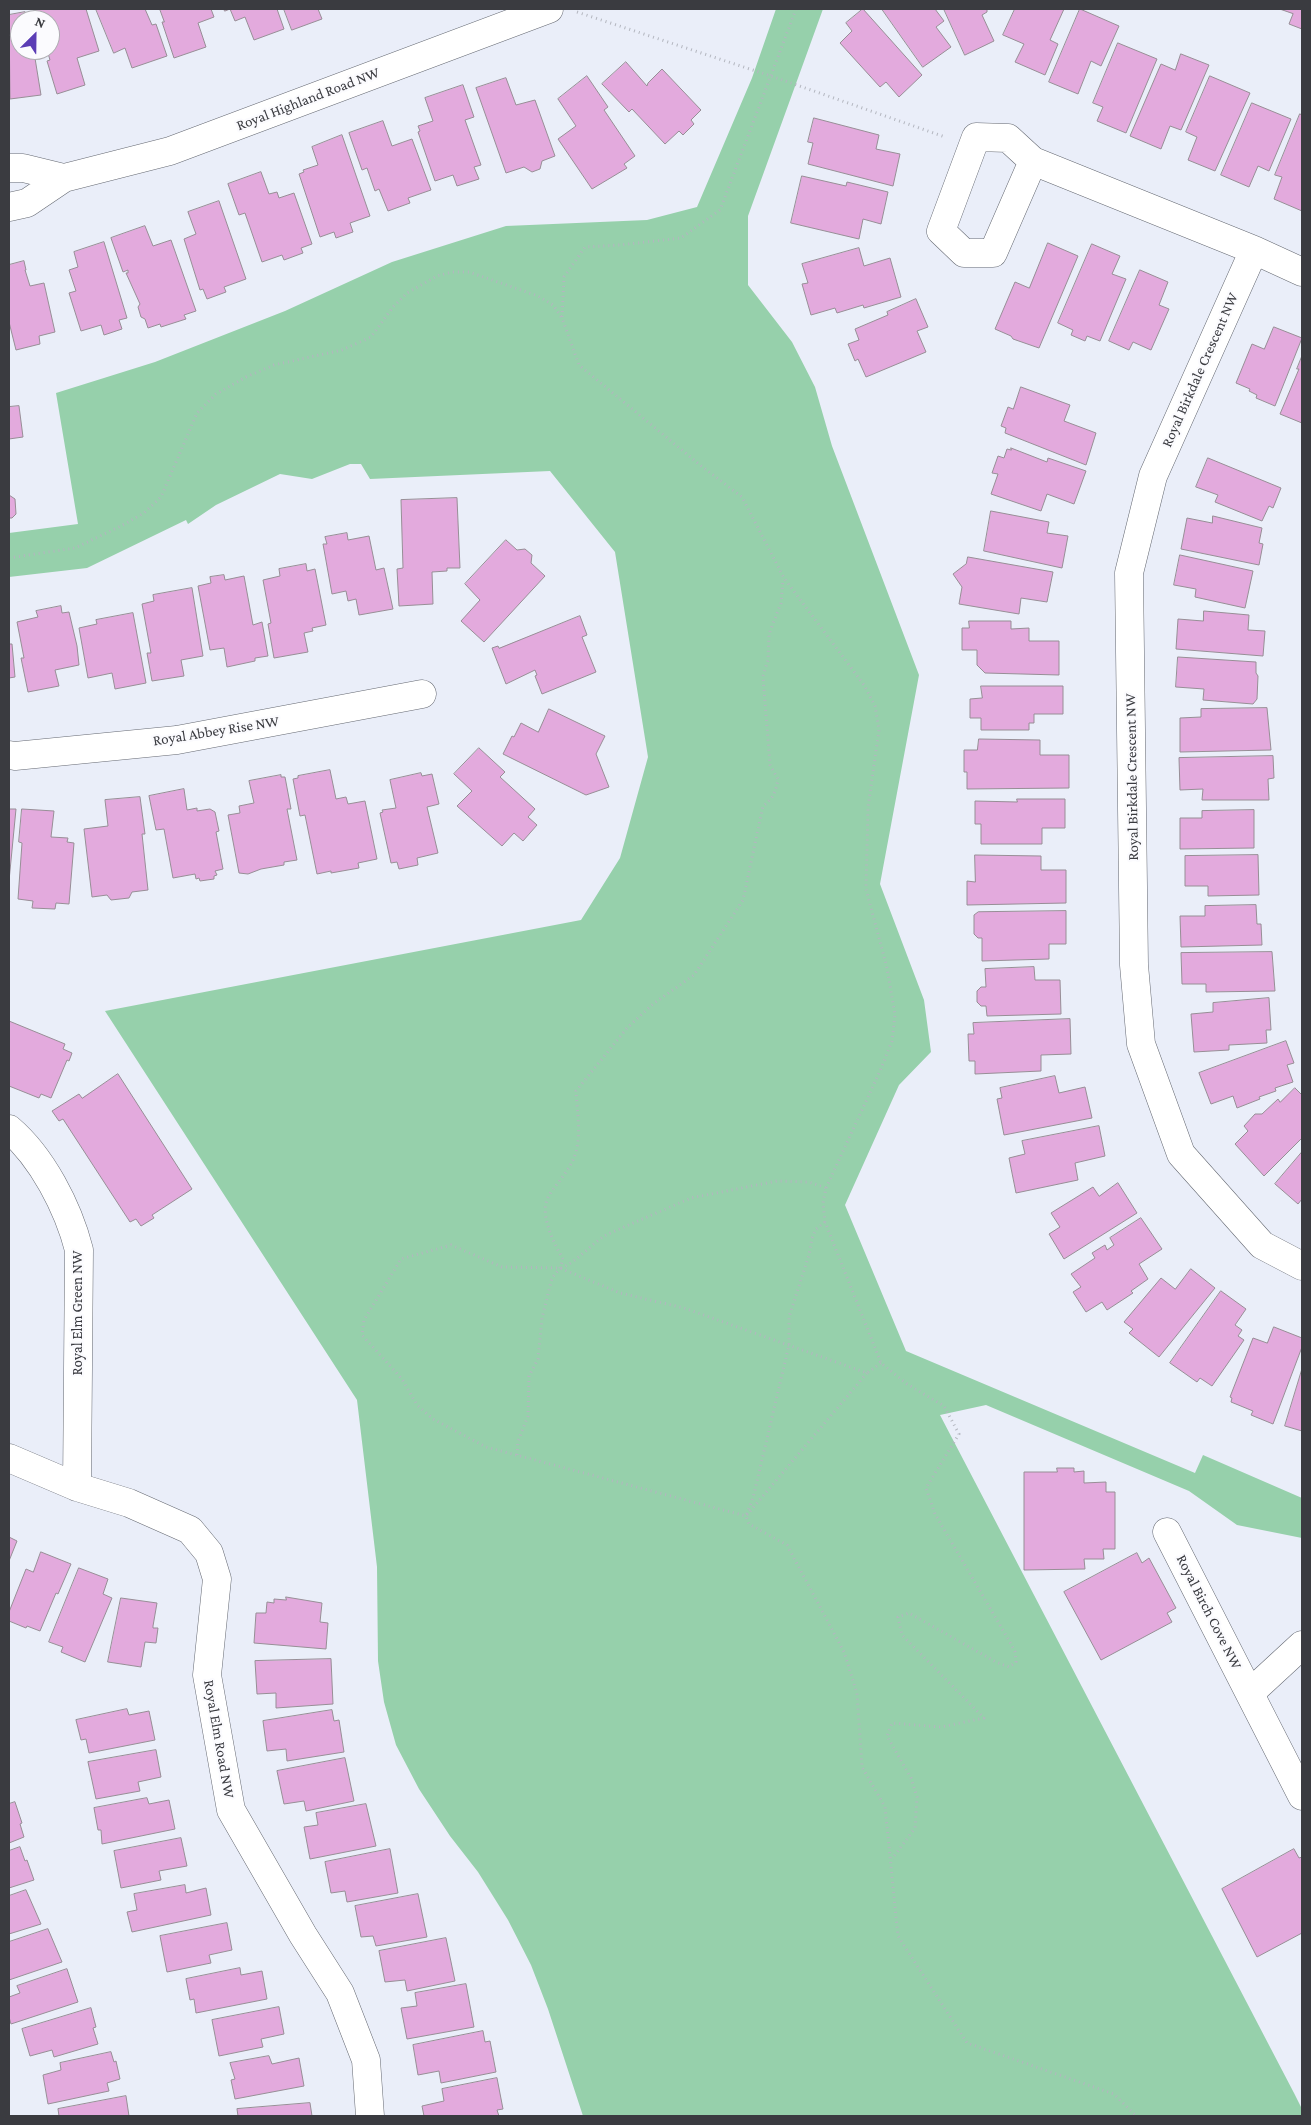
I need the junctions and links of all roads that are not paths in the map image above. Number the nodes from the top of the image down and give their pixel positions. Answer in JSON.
{"nodes":[{"id":1,"x":562,"y":10,"type":"edge"},
{"id":2,"x":1033,"y":161,"type":"junction"},
{"id":3,"x":9,"y":168,"type":"edge"},
{"id":4,"x":64,"y":178,"type":"junction"},
{"id":5,"x":9,"y":206,"type":"edge"},
{"id":6,"x":1254,"y":250,"type":"junction"},
{"id":7,"x":1302,"y":272,"type":"edge"},
{"id":8,"x":422,"y":694,"type":"dead end"},
{"id":9,"x":9,"y":755,"type":"edge"},
{"id":10,"x":9,"y":1129,"type":"edge"},
{"id":11,"x":1302,"y":1266,"type":"edge"},
{"id":12,"x":9,"y":1458,"type":"edge"},
{"id":13,"x":77,"y":1487,"type":"junction"},
{"id":14,"x":1167,"y":1532,"type":"dead end"},
{"id":15,"x":1302,"y":1645,"type":"edge"},
{"id":16,"x":1250,"y":1693,"type":"junction"},
{"id":17,"x":1302,"y":1796,"type":"edge"},
{"id":18,"x":370,"y":2116,"type":"edge"}],
"edges":[{"from":1,"to":4,"type":"street","name":"Royal Highland Road NW"},
{"from":2,"to":2,"type":"street"},
{"from":2,"to":6,"type":"street"},
{"from":3,"to":4,"type":"street","name":"Royal Highland Road NW"},
{"from":4,"to":5,"type":"street","name":"Royal Highland Road NW"},
{"from":6,"to":7,"type":"street"},
{"from":6,"to":11,"type":"street","name":"Royal Birkdale Crescent NW"},
{"from":8,"to":9,"type":"street","name":"Royal Abbey Rise NW"},
{"from":10,"to":13,"type":"street","name":"Royal Elm Green NW"},
{"from":12,"to":13,"type":"street","name":"Royal Elm Road NW"},
{"from":13,"to":18,"type":"street","name":"Royal Elm Road NW"},
{"from":14,"to":16,"type":"street","name":"Royal Birch Cove NW"},
{"from":15,"to":16,"type":"street"},
{"from":16,"to":17,"type":"street","name":"Royal Birch Cove NW"}]}
